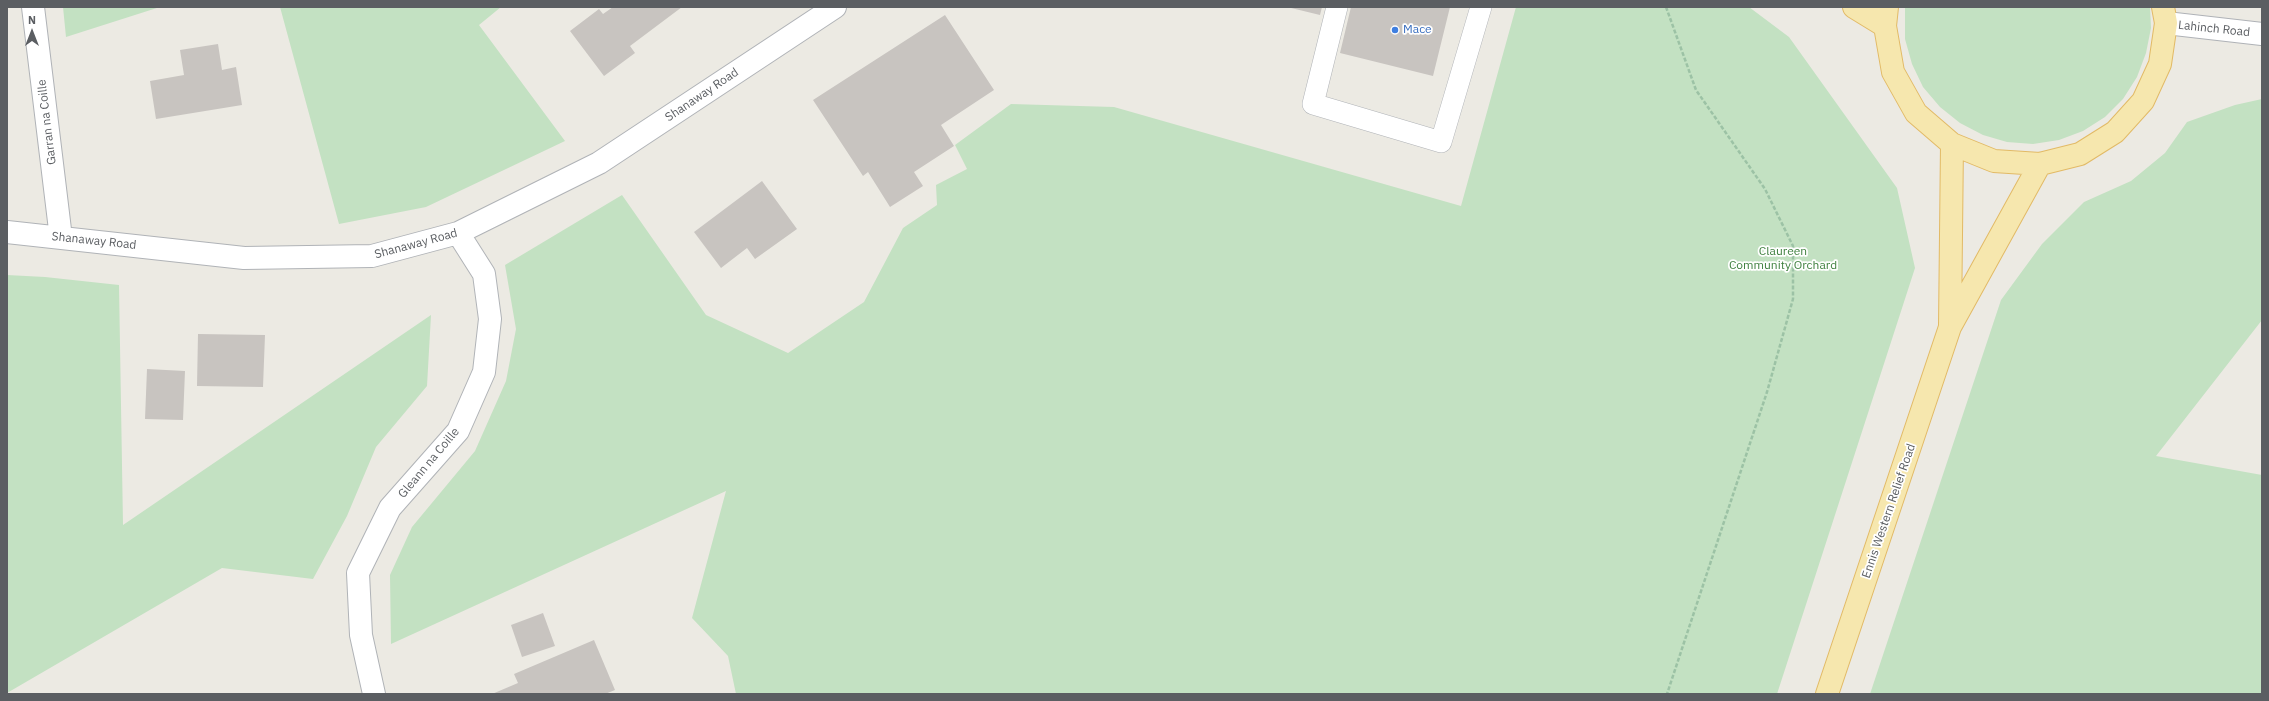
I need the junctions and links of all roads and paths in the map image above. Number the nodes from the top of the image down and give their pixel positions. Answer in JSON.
{"nodes":[{"id":1,"x":33,"y":7,"type":"edge"},
{"id":2,"x":835,"y":7,"type":"edge"},
{"id":3,"x":1337,"y":7,"type":"edge"},
{"id":4,"x":1481,"y":7,"type":"edge"},
{"id":5,"x":1666,"y":7,"type":"edge"},
{"id":6,"x":1854,"y":7,"type":"edge"},
{"id":7,"x":2165,"y":15,"type":"edge"},
{"id":8,"x":1886,"y":16,"type":"edge"},
{"id":9,"x":2262,"y":34,"type":"edge"},
{"id":10,"x":1952,"y":144,"type":"junction"},
{"id":11,"x":2040,"y":164,"type":"junction"},
{"id":12,"x":7,"y":232,"type":"edge"},
{"id":13,"x":458,"y":233,"type":"junction"},
{"id":14,"x":61,"y":238,"type":"junction"},
{"id":15,"x":1950,"y":328,"type":"junction"},
{"id":16,"x":374,"y":694,"type":"edge"},
{"id":17,"x":1667,"y":694,"type":"edge"},
{"id":18,"x":1828,"y":694,"type":"edge"}],
"edges":[{"from":1,"to":14,"type":"street","name":"Garran na Coille"},
{"from":2,"to":13,"type":"street","name":"Shanaway Road"},
{"from":3,"to":4,"type":"lane"},
{"from":5,"to":17,"type":"path"},
{"from":6,"to":8,"type":"main road"},
{"from":7,"to":9,"type":"street","name":"Lahinch Road"},
{"from":7,"to":11,"type":"main road"},
{"from":8,"to":10,"type":"main road"},
{"from":10,"to":11,"type":"main road"},
{"from":10,"to":15,"type":"main road","name":"Ennis Western Relief Road"},
{"from":11,"to":15,"type":"main road","name":"Ennis Western Relief Road"},
{"from":12,"to":14,"type":"street","name":"Shanaway Road"},
{"from":13,"to":14,"type":"street","name":"Shanaway Road"},
{"from":13,"to":16,"type":"street","name":"Gleann na Coille"},
{"from":15,"to":18,"type":"main road","name":"Ennis Western Relief Road"}]}
